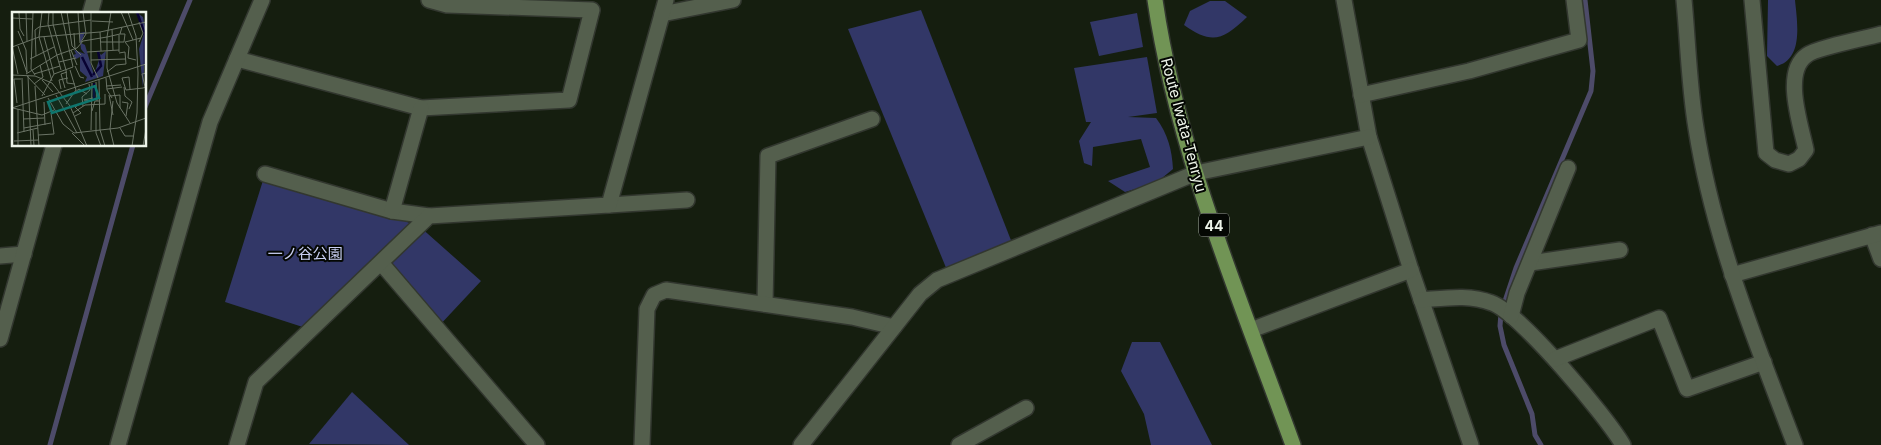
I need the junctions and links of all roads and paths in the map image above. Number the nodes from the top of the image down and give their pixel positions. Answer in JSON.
{"nodes":[{"id":1,"x":262,"y":0,"type":"edge"},
{"id":2,"x":429,"y":0,"type":"edge"},
{"id":3,"x":733,"y":0,"type":"edge"},
{"id":4,"x":1155,"y":0,"type":"edge"},
{"id":5,"x":1344,"y":0,"type":"edge"},
{"id":6,"x":1574,"y":0,"type":"edge"},
{"id":7,"x":1684,"y":0,"type":"edge"},
{"id":8,"x":1752,"y":0,"type":"edge"},
{"id":9,"x":664,"y":7,"type":"edge"},
{"id":10,"x":1881,"y":34,"type":"edge"},
{"id":11,"x":237,"y":59,"type":"junction"},
{"id":12,"x":1361,"y":95,"type":"junction"},
{"id":13,"x":421,"y":108,"type":"junction"},
{"id":14,"x":872,"y":119,"type":"dead end"},
{"id":15,"x":1368,"y":137,"type":"junction"},
{"id":16,"x":54,"y":146,"type":"edge"},
{"id":17,"x":1568,"y":168,"type":"dead end"},
{"id":18,"x":1196,"y":173,"type":"junction"},
{"id":19,"x":265,"y":174,"type":"dead end"},
{"id":20,"x":687,"y":200,"type":"dead end"},
{"id":21,"x":609,"y":205,"type":"junction"},
{"id":22,"x":392,"y":211,"type":"junction"},
{"id":23,"x":429,"y":216,"type":"junction"},
{"id":24,"x":1876,"y":234,"type":"edge"},
{"id":25,"x":1620,"y":250,"type":"dead end"},
{"id":26,"x":24,"y":254,"type":"junction"},
{"id":27,"x":0,"y":256,"type":"edge"},
{"id":28,"x":1881,"y":259,"type":"edge"},
{"id":29,"x":1530,"y":263,"type":"junction"},
{"id":30,"x":382,"y":264,"type":"junction"},
{"id":31,"x":1410,"y":270,"type":"junction"},
{"id":32,"x":1732,"y":275,"type":"junction"},
{"id":33,"x":1421,"y":300,"type":"junction"},
{"id":34,"x":765,"y":304,"type":"junction"},
{"id":35,"x":1510,"y":314,"type":"junction"},
{"id":36,"x":894,"y":327,"type":"junction"},
{"id":37,"x":1252,"y":330,"type":"junction"},
{"id":38,"x":0,"y":339,"type":"edge"},
{"id":39,"x":1555,"y":359,"type":"junction"},
{"id":40,"x":1764,"y":362,"type":"junction"},
{"id":41,"x":1026,"y":408,"type":"dead end"},
{"id":42,"x":118,"y":445,"type":"edge"},
{"id":43,"x":237,"y":445,"type":"edge"},
{"id":44,"x":537,"y":445,"type":"edge"},
{"id":45,"x":642,"y":445,"type":"edge"},
{"id":46,"x":801,"y":445,"type":"edge"},
{"id":47,"x":959,"y":445,"type":"edge"},
{"id":48,"x":1293,"y":445,"type":"edge"},
{"id":49,"x":1471,"y":445,"type":"edge"},
{"id":50,"x":1623,"y":445,"type":"edge"},
{"id":51,"x":1795,"y":445,"type":"edge"}],
"edges":[{"from":1,"to":11,"type":"street"},
{"from":2,"to":13,"type":"street"},
{"from":3,"to":9,"type":"street"},
{"from":4,"to":18,"type":"main road","name":"Route Iwata-Tenryu","number":"44"},
{"from":5,"to":12,"type":"street"},
{"from":6,"to":12,"type":"street"},
{"from":7,"to":32,"type":"street"},
{"from":8,"to":10,"type":"street"},
{"from":9,"to":21,"type":"street"},
{"from":11,"to":13,"type":"street"},
{"from":11,"to":42,"type":"street"},
{"from":12,"to":15,"type":"street"},
{"from":13,"to":22,"type":"street"},
{"from":14,"to":34,"type":"street"},
{"from":15,"to":18,"type":"street"},
{"from":15,"to":31,"type":"street"},
{"from":16,"to":26,"type":"street"},
{"from":17,"to":29,"type":"street"},
{"from":18,"to":36,"type":"street"},
{"from":18,"to":37,"type":"main road","name":"Route Iwata-Tenryu","number":"44"},
{"from":19,"to":22,"type":"street"},
{"from":20,"to":21,"type":"street"},
{"from":21,"to":23,"type":"street"},
{"from":22,"to":23,"type":"street"},
{"from":23,"to":30,"type":"street"},
{"from":24,"to":28,"type":"street"},
{"from":24,"to":32,"type":"street"},
{"from":25,"to":29,"type":"street"},
{"from":26,"to":27,"type":"street"},
{"from":26,"to":38,"type":"street"},
{"from":29,"to":35,"type":"street"},
{"from":30,"to":43,"type":"street"},
{"from":30,"to":44,"type":"street"},
{"from":31,"to":33,"type":"street"},
{"from":31,"to":37,"type":"street"},
{"from":32,"to":40,"type":"street"},
{"from":33,"to":35,"type":"street"},
{"from":33,"to":49,"type":"street"},
{"from":34,"to":36,"type":"street"},
{"from":34,"to":45,"type":"street"},
{"from":35,"to":39,"type":"street"},
{"from":36,"to":46,"type":"street"},
{"from":37,"to":48,"type":"main road","name":"Route Iwata-Tenryu","number":"44"},
{"from":39,"to":40,"type":"street"},
{"from":39,"to":50,"type":"street"},
{"from":40,"to":51,"type":"street"},
{"from":41,"to":47,"type":"street"}]}
